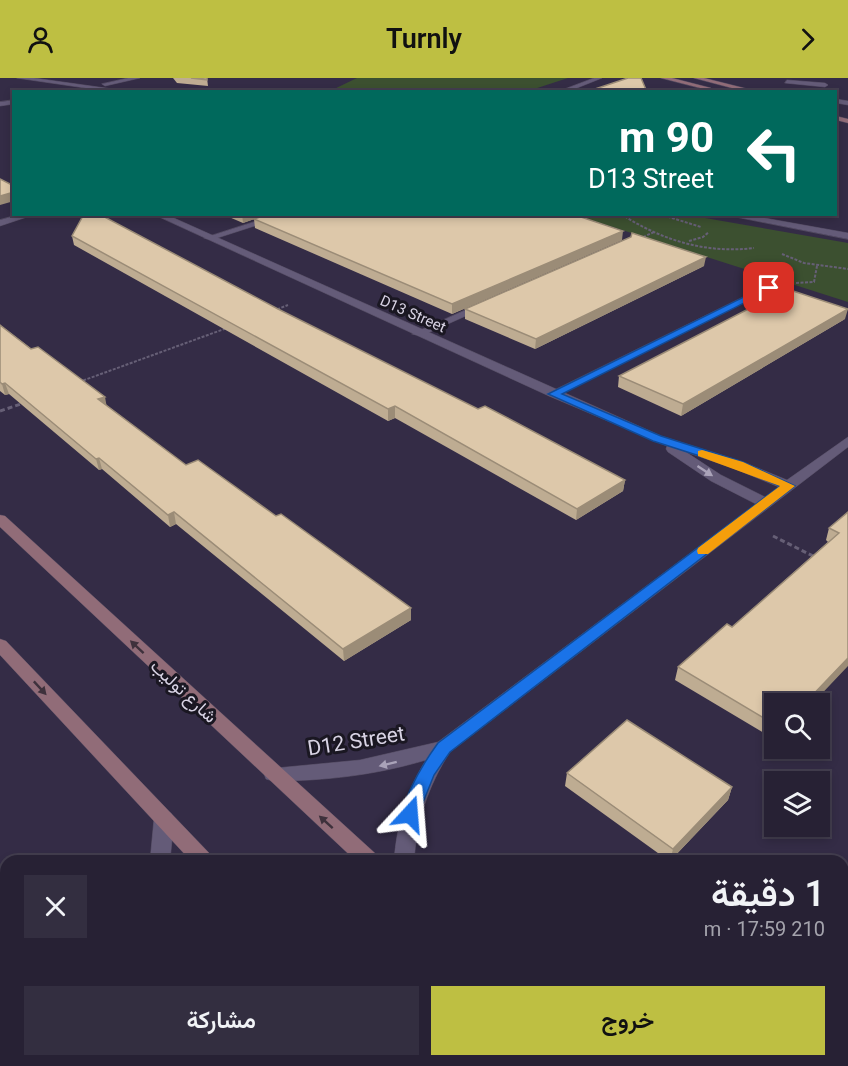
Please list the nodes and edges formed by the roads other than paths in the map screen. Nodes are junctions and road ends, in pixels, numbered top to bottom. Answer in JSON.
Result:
{"nodes":[{"id":1,"x":20,"y":78,"type":"edge"},
{"id":2,"x":138,"y":78,"type":"edge"},
{"id":3,"x":599,"y":78,"type":"edge"},
{"id":4,"x":664,"y":78,"type":"edge"},
{"id":5,"x":697,"y":78,"type":"edge"},
{"id":6,"x":787,"y":80,"type":"edge"},
{"id":7,"x":825,"y":85,"type":"dead end"},
{"id":8,"x":90,"y":87,"type":"junction"},
{"id":9,"x":76,"y":90,"type":"edge"},
{"id":10,"x":115,"y":90,"type":"edge"},
{"id":11,"x":135,"y":90,"type":"edge"},
{"id":12,"x":566,"y":90,"type":"edge"},
{"id":13,"x":714,"y":90,"type":"edge"},
{"id":14,"x":748,"y":90,"type":"edge"},
{"id":15,"x":25,"y":216,"type":"edge"},
{"id":16,"x":161,"y":216,"type":"edge"},
{"id":17,"x":281,"y":216,"type":"edge"},
{"id":18,"x":736,"y":216,"type":"edge"},
{"id":19,"x":0,"y":223,"type":"edge"},
{"id":20,"x":848,"y":236,"type":"edge"},
{"id":21,"x":208,"y":238,"type":"junction"},
{"id":22,"x":769,"y":288,"type":"dead end"},
{"id":23,"x":494,"y":301,"type":"edge"},
{"id":24,"x":417,"y":334,"type":"junction"},
{"id":25,"x":553,"y":394,"type":"junction"},
{"id":26,"x":657,"y":439,"type":"junction"},
{"id":27,"x":848,"y":441,"type":"edge"},
{"id":28,"x":789,"y":486,"type":"junction"},
{"id":29,"x":766,"y":503,"type":"junction"},
{"id":30,"x":0,"y":519,"type":"edge"},
{"id":31,"x":0,"y":645,"type":"edge"},
{"id":32,"x":444,"y":747,"type":"junction"},
{"id":33,"x":273,"y":774,"type":"junction"},
{"id":34,"x":164,"y":819,"type":"junction"},
{"id":35,"x":161,"y":855,"type":"edge"},
{"id":36,"x":198,"y":855,"type":"edge"},
{"id":37,"x":363,"y":855,"type":"edge"},
{"id":38,"x":404,"y":855,"type":"edge"}],
"edges":[{"from":1,"to":8,"type":"street"},
{"from":2,"to":8,"type":"street"},
{"from":2,"to":11,"type":"street"},
{"from":3,"to":12,"type":"street"},
{"from":4,"to":13,"type":"street"},
{"from":5,"to":14,"type":"street"},
{"from":6,"to":7,"type":"street"},
{"from":8,"to":9,"type":"street"},
{"from":8,"to":10,"type":"street"},
{"from":15,"to":19,"type":"street"},
{"from":16,"to":21,"type":"street","name":"D13 Street"},
{"from":17,"to":21,"type":"street"},
{"from":18,"to":20,"type":"street"},
{"from":21,"to":24,"type":"street","name":"D13 Street"},
{"from":22,"to":25,"type":"street"},
{"from":23,"to":24,"type":"street"},
{"from":24,"to":25,"type":"street","name":"D13 Street"},
{"from":25,"to":26,"type":"street","name":"D13 Street"},
{"from":26,"to":28,"type":"street","name":"D13 Street"},
{"from":26,"to":29,"type":"street","name":"D13 Street","one_way":true},
{"from":27,"to":28,"type":"street","name":"D12 Street"},
{"from":28,"to":29,"type":"street","name":"D12 Street"},
{"from":29,"to":32,"type":"street","name":"D12 Street"},
{"from":33,"to":30,"type":"street","name":"شارع توليب","one_way":true},
{"from":31,"to":34,"type":"street","one_way":true},
{"from":32,"to":33,"type":"street","name":"D12 Street","one_way":true},
{"from":32,"to":38,"type":"street","name":"D12 Street"},
{"from":37,"to":33,"type":"street","name":"شارع توليب","one_way":true},
{"from":34,"to":35,"type":"street"},
{"from":34,"to":36,"type":"street"}]}
